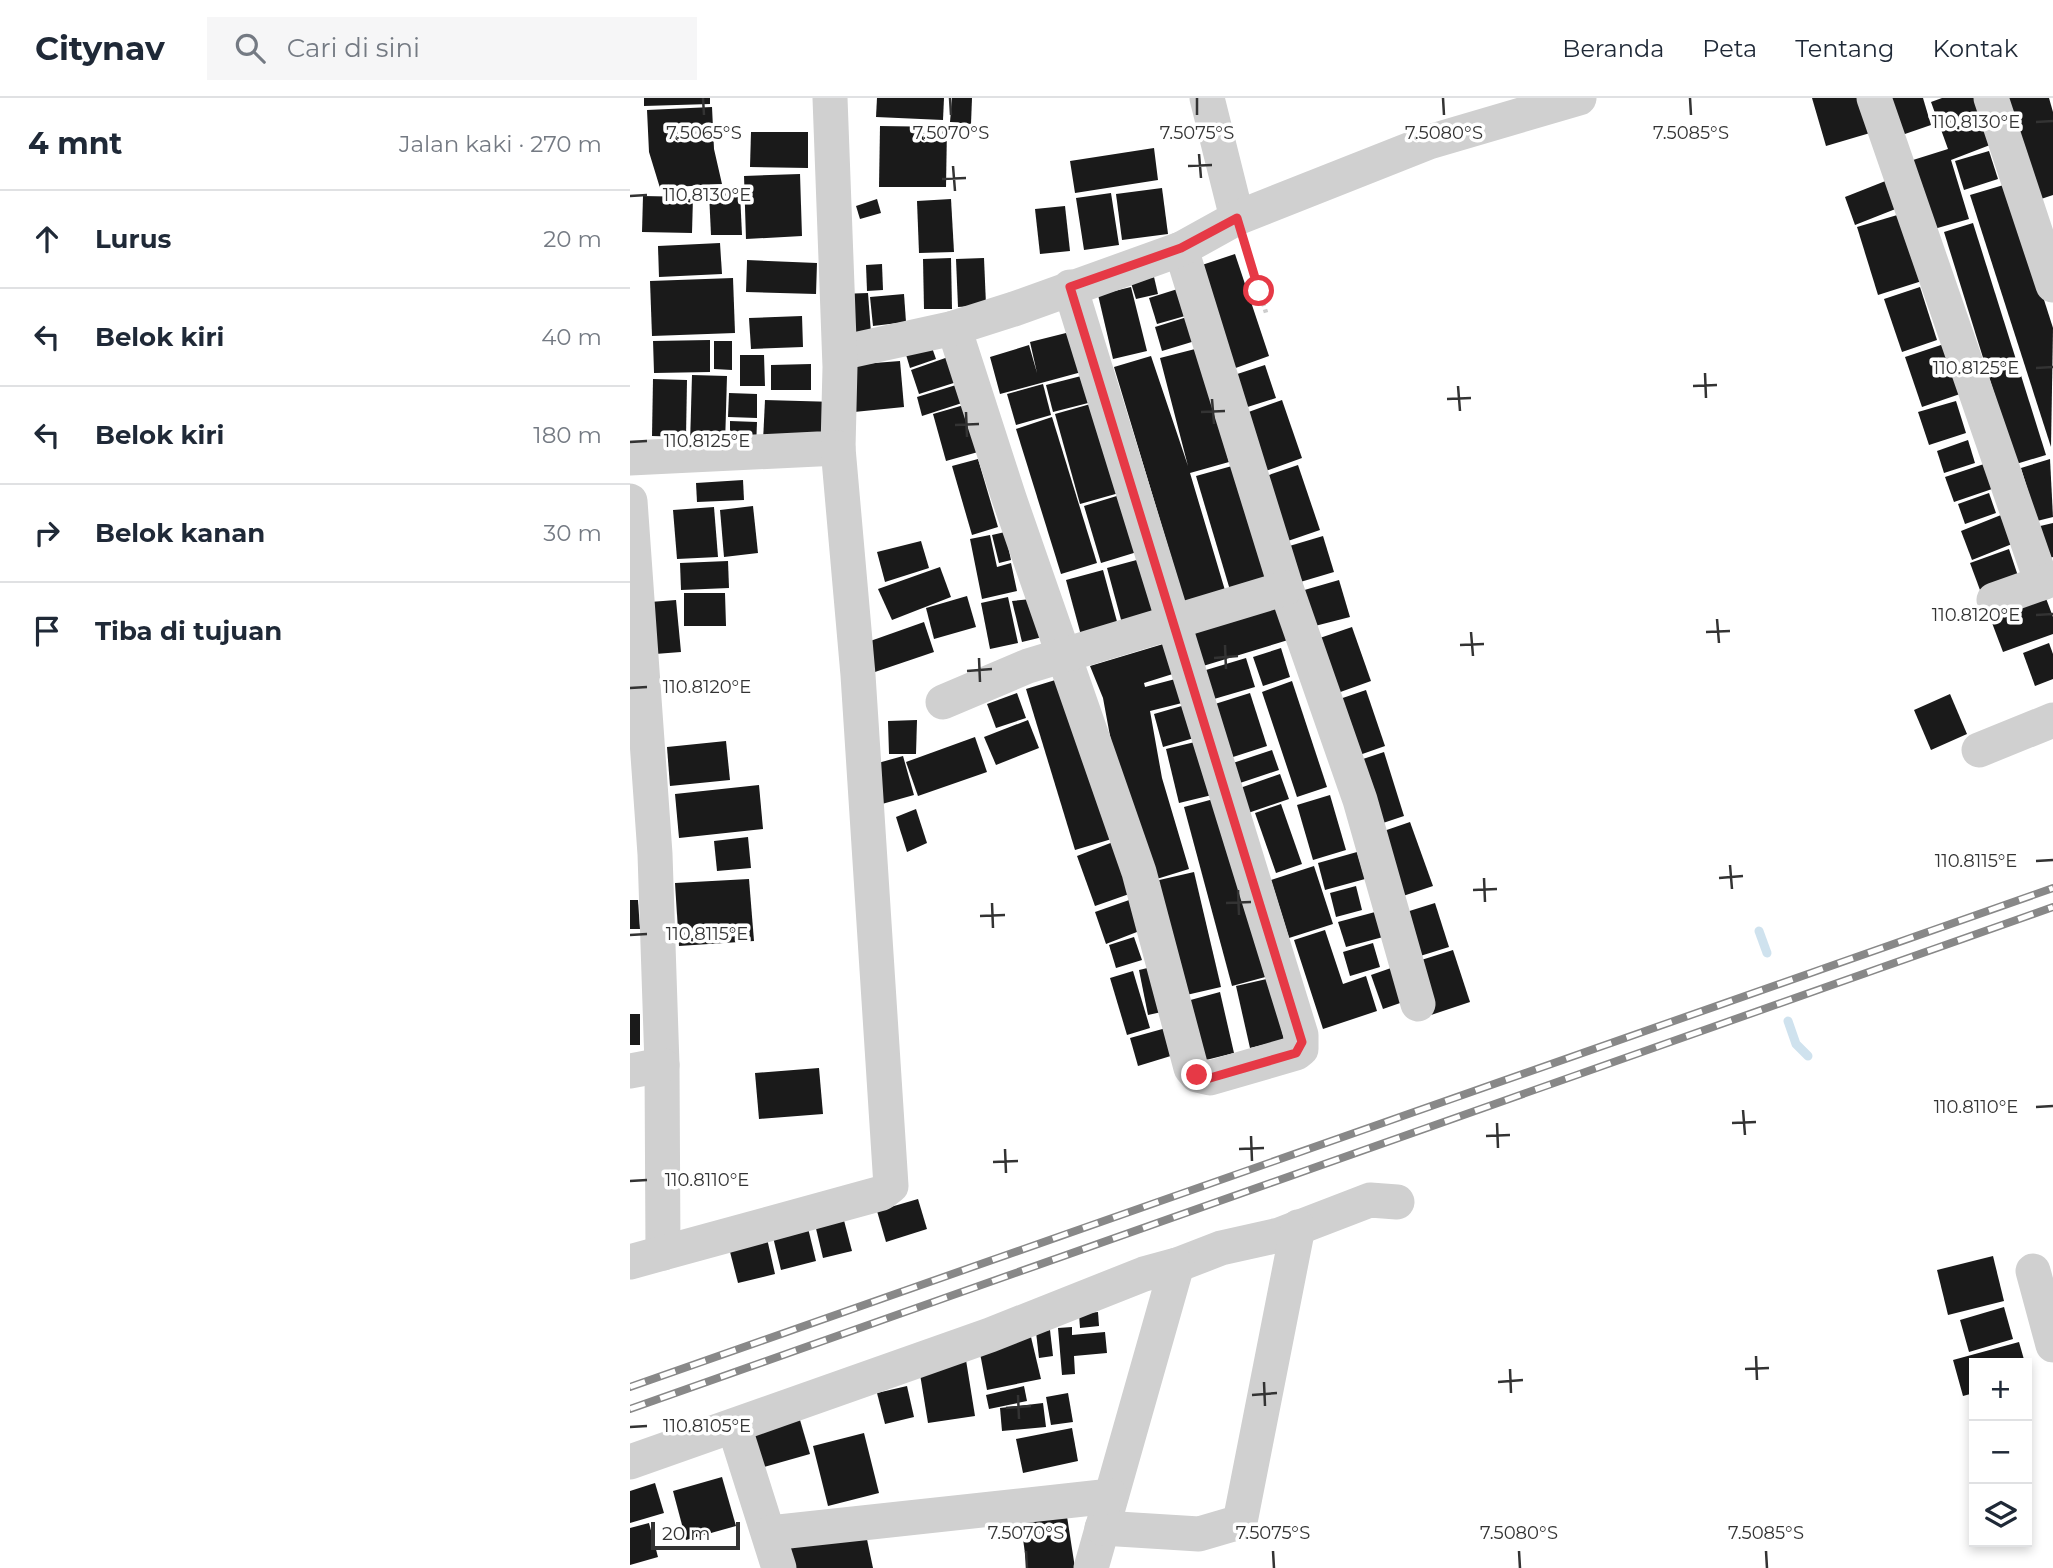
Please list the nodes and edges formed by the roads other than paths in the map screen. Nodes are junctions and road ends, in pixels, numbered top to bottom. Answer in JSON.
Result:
{"nodes":[{"id":1,"x":831,"y":98,"type":"edge"},
{"id":2,"x":1208,"y":98,"type":"edge"},
{"id":3,"x":1874,"y":98,"type":"edge"},
{"id":4,"x":1991,"y":98,"type":"edge"},
{"id":5,"x":1568,"y":100,"type":"edge"},
{"id":6,"x":1237,"y":218,"type":"junction"},
{"id":7,"x":1181,"y":248,"type":"junction"},
{"id":8,"x":2053,"y":285,"type":"edge"},
{"id":9,"x":1070,"y":287,"type":"junction"},
{"id":10,"x":954,"y":328,"type":"junction"},
{"id":11,"x":840,"y":353,"type":"junction"},
{"id":12,"x":838,"y":448,"type":"junction"},
{"id":13,"x":630,"y":458,"type":"edge"},
{"id":14,"x":630,"y":501,"type":"edge"},
{"id":15,"x":2047,"y":581,"type":"edge"},
{"id":16,"x":1286,"y":588,"type":"junction"},
{"id":17,"x":1994,"y":600,"type":"dead end"},
{"id":18,"x":1175,"y":621,"type":"junction"},
{"id":19,"x":1064,"y":655,"type":"junction"},
{"id":20,"x":943,"y":702,"type":"dead end"},
{"id":21,"x":2053,"y":720,"type":"edge"},
{"id":22,"x":1979,"y":750,"type":"dead end"},
{"id":23,"x":1418,"y":1004,"type":"dead end"},
{"id":24,"x":646,"y":1068,"type":"edge"},
{"id":25,"x":1396,"y":1202,"type":"dead end"},
{"id":26,"x":1298,"y":1227,"type":"junction"},
{"id":27,"x":646,"y":1257,"type":"edge"},
{"id":28,"x":1177,"y":1265,"type":"junction"},
{"id":29,"x":2033,"y":1271,"type":"dead end"},
{"id":30,"x":2053,"y":1345,"type":"edge"},
{"id":31,"x":733,"y":1426,"type":"junction"},
{"id":32,"x":630,"y":1462,"type":"edge"},
{"id":33,"x":1107,"y":1512,"type":"junction"},
{"id":34,"x":770,"y":1533,"type":"junction"},
{"id":35,"x":779,"y":1568,"type":"edge"},
{"id":36,"x":1091,"y":1568,"type":"edge"}],
"edges":[{"from":1,"to":11,"type":"street"},
{"from":2,"to":6,"type":"street"},
{"from":3,"to":15,"type":"street"},
{"from":4,"to":8,"type":"street"},
{"from":5,"to":6,"type":"street"},
{"from":6,"to":7,"type":"street"},
{"from":7,"to":9,"type":"street"},
{"from":7,"to":16,"type":"street"},
{"from":9,"to":10,"type":"street"},
{"from":9,"to":18,"type":"street"},
{"from":10,"to":11,"type":"street"},
{"from":10,"to":19,"type":"street"},
{"from":11,"to":12,"type":"street"},
{"from":12,"to":13,"type":"street"},
{"from":12,"to":27,"type":"street"},
{"from":14,"to":24,"type":"street"},
{"from":15,"to":17,"type":"street"},
{"from":16,"to":18,"type":"street"},
{"from":16,"to":23,"type":"street"},
{"from":18,"to":19,"type":"street"},
{"from":18,"to":19,"type":"street"},
{"from":19,"to":20,"type":"street"},
{"from":21,"to":22,"type":"street"},
{"from":24,"to":27,"type":"street"},
{"from":25,"to":26,"type":"street"},
{"from":26,"to":28,"type":"street"},
{"from":26,"to":33,"type":"street"},
{"from":28,"to":31,"type":"street"},
{"from":28,"to":33,"type":"street"},
{"from":29,"to":30,"type":"street"},
{"from":31,"to":32,"type":"street"},
{"from":31,"to":34,"type":"street"},
{"from":33,"to":34,"type":"street"},
{"from":33,"to":36,"type":"street"},
{"from":34,"to":35,"type":"street"}]}
